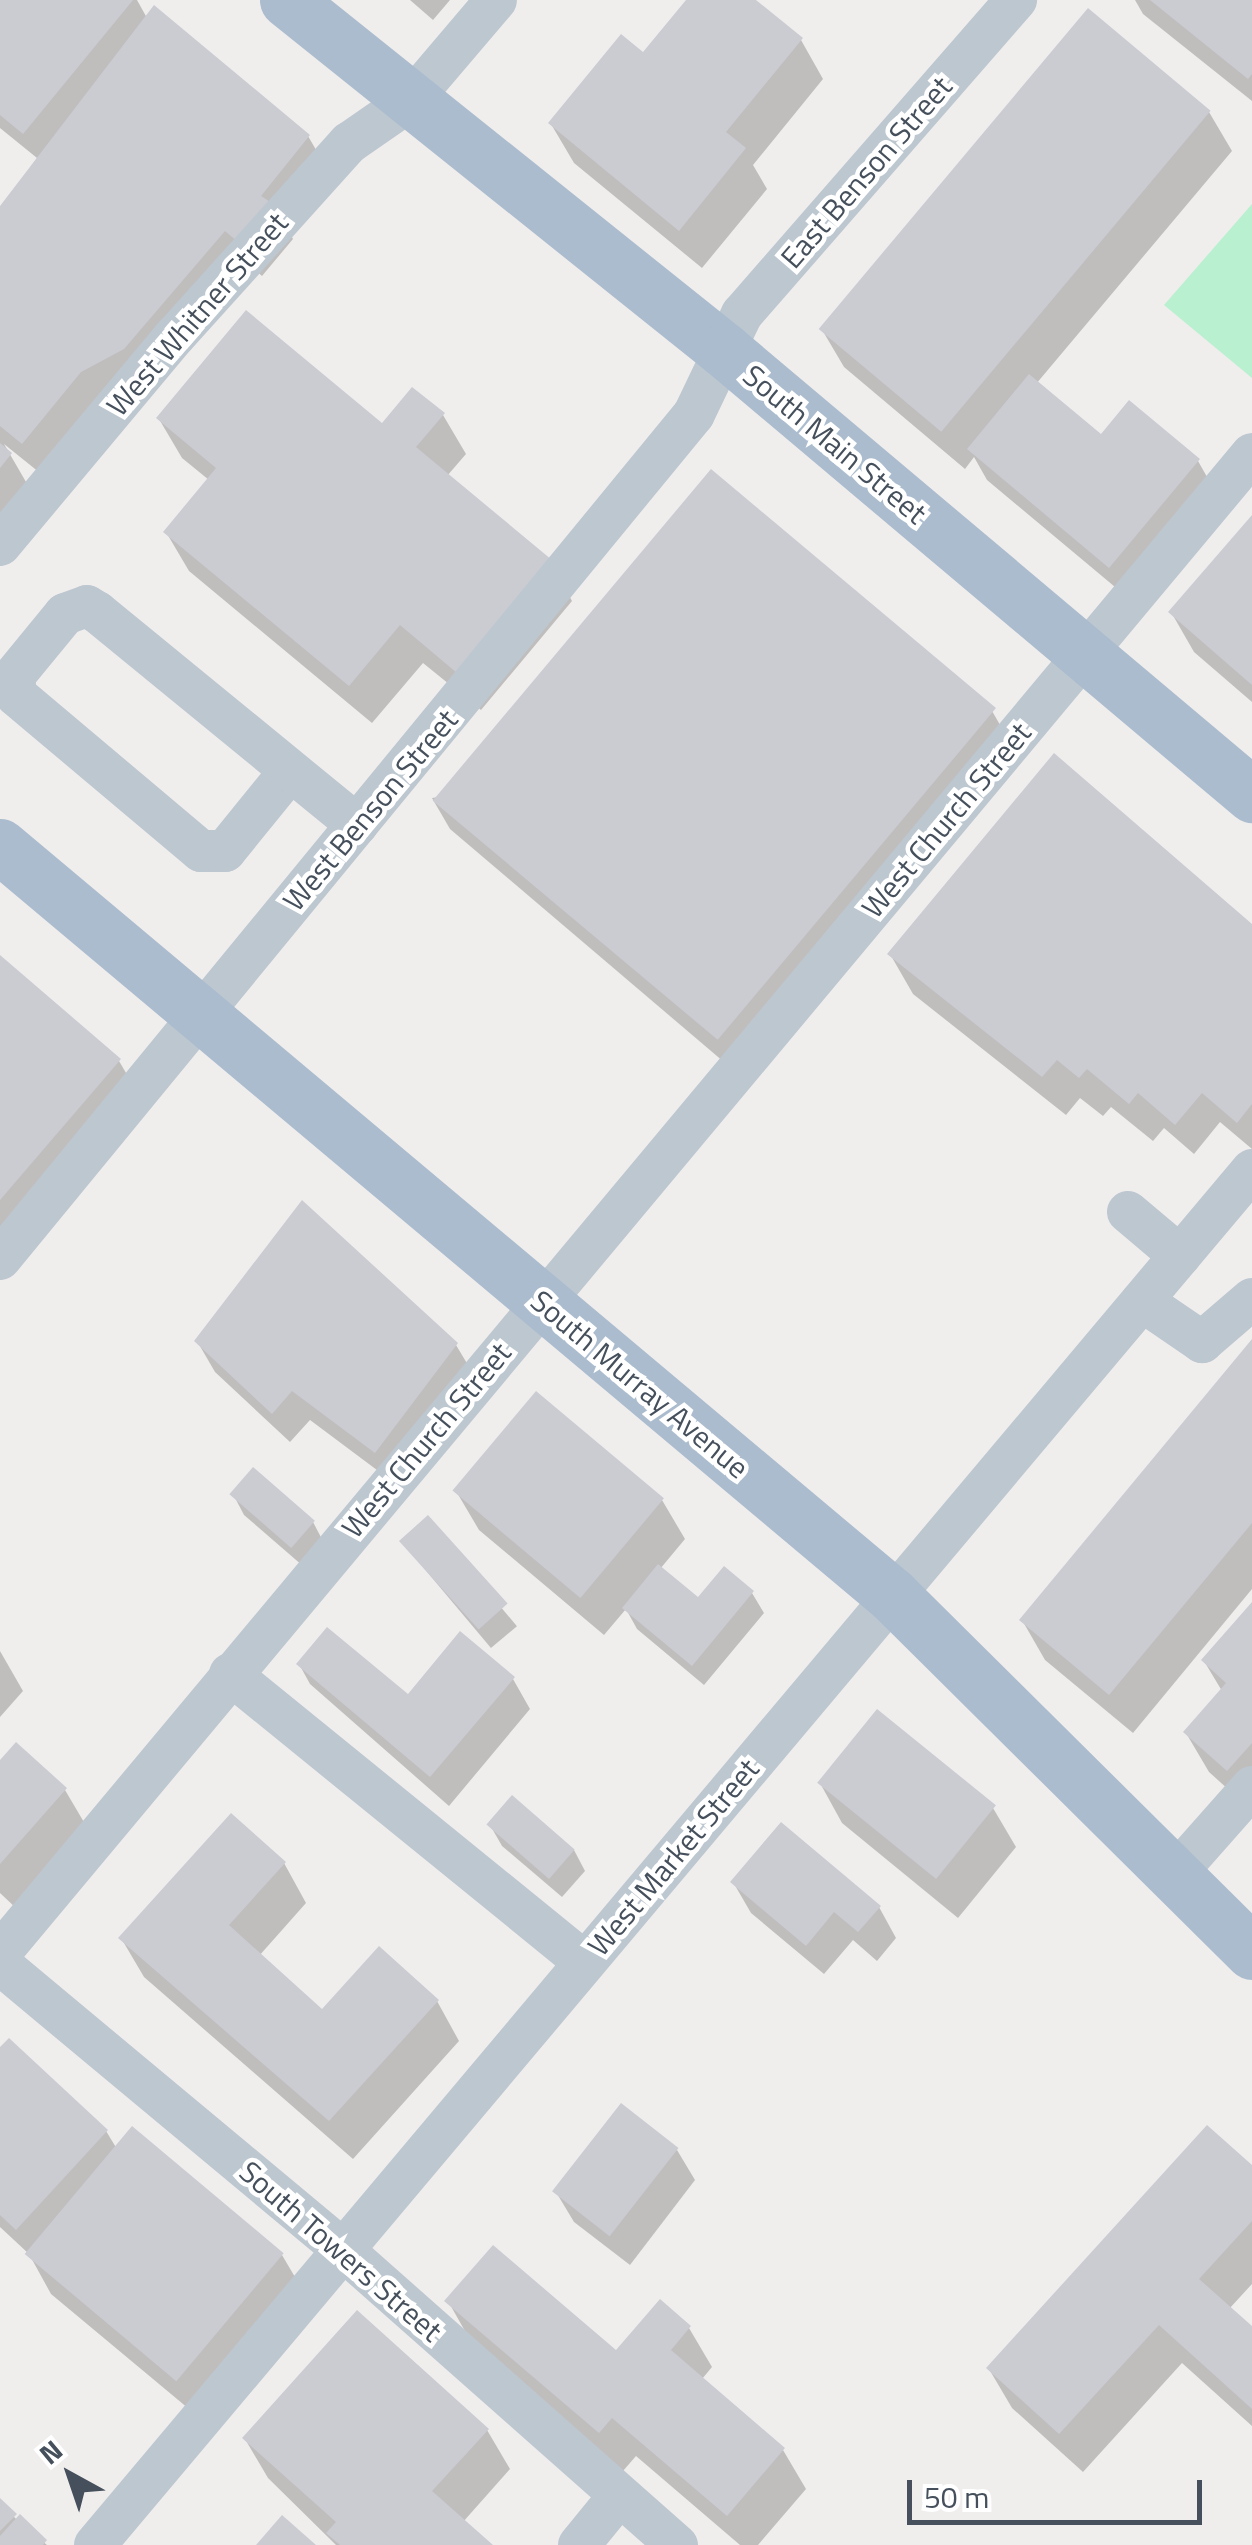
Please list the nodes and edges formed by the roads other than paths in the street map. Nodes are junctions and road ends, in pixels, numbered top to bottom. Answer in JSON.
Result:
{"nodes":[{"id":1,"x":287,"y":0,"type":"edge"},
{"id":2,"x":496,"y":0,"type":"edge"},
{"id":3,"x":1016,"y":0,"type":"edge"},
{"id":4,"x":411,"y":100,"type":"junction"},
{"id":5,"x":724,"y":350,"type":"junction"},
{"id":6,"x":1252,"y":454,"type":"edge"},
{"id":7,"x":0,"y":545,"type":"edge"},
{"id":8,"x":1086,"y":654,"type":"junction"},
{"id":9,"x":290,"y":771,"type":"junction"},
{"id":10,"x":1252,"y":795,"type":"edge"},
{"id":11,"x":357,"y":825,"type":"junction"},
{"id":12,"x":0,"y":846,"type":"edge"},
{"id":13,"x":198,"y":1013,"type":"junction"},
{"id":14,"x":1252,"y":1170,"type":"edge"},
{"id":15,"x":1128,"y":1212,"type":"dead end"},
{"id":16,"x":1180,"y":1256,"type":"junction"},
{"id":17,"x":0,"y":1259,"type":"edge"},
{"id":18,"x":1252,"y":1299,"type":"edge"},
{"id":19,"x":542,"y":1302,"type":"junction"},
{"id":20,"x":1142,"y":1302,"type":"junction"},
{"id":21,"x":892,"y":1595,"type":"junction"},
{"id":22,"x":230,"y":1674,"type":"junction"},
{"id":23,"x":1252,"y":1787,"type":"edge"},
{"id":24,"x":1176,"y":1874,"type":"junction"},
{"id":25,"x":1252,"y":1952,"type":"edge"},
{"id":26,"x":0,"y":1953,"type":"edge"},
{"id":27,"x":584,"y":1962,"type":"junction"},
{"id":28,"x":0,"y":1964,"type":"edge"},
{"id":29,"x":344,"y":2250,"type":"junction"},
{"id":30,"x":619,"y":2496,"type":"junction"},
{"id":31,"x":96,"y":2545,"type":"edge"},
{"id":32,"x":578,"y":2545,"type":"edge"},
{"id":33,"x":677,"y":2545,"type":"edge"}],
"edges":[{"from":1,"to":4,"type":"main road","name":"South Main Street"},
{"from":2,"to":4,"type":"street","name":"West Whitner Street"},
{"from":3,"to":5,"type":"street","name":"East Benson Street"},
{"from":4,"to":5,"type":"main road","name":"South Main Street"},
{"from":4,"to":7,"type":"street","name":"West Whitner Street"},
{"from":5,"to":8,"type":"main road","name":"South Main Street"},
{"from":5,"to":11,"type":"street","name":"West Benson Street"},
{"from":6,"to":8,"type":"street","name":"West Church Street"},
{"from":8,"to":10,"type":"main road","name":"South Main Street"},
{"from":8,"to":19,"type":"street","name":"West Church Street"},
{"from":9,"to":9,"type":"street"},
{"from":9,"to":11,"type":"street"},
{"from":11,"to":13,"type":"street","name":"West Benson Street"},
{"from":12,"to":13,"type":"main road","name":"South Murray Avenue"},
{"from":13,"to":17,"type":"street","name":"West Benson Street"},
{"from":13,"to":19,"type":"main road","name":"South Murray Avenue"},
{"from":14,"to":16,"type":"street","name":"West Market Street"},
{"from":15,"to":16,"type":"street"},
{"from":16,"to":20,"type":"street","name":"West Market Street"},
{"from":18,"to":20,"type":"street"},
{"from":19,"to":21,"type":"main road","name":"South Murray Avenue"},
{"from":19,"to":22,"type":"street","name":"West Church Street"},
{"from":20,"to":21,"type":"street","name":"West Market Street"},
{"from":21,"to":24,"type":"main road","name":"South Murray Avenue"},
{"from":21,"to":27,"type":"street","name":"West Market Street"},
{"from":22,"to":26,"type":"street","name":"West Church Street"},
{"from":22,"to":27,"type":"street"},
{"from":23,"to":24,"type":"street"},
{"from":24,"to":25,"type":"main road","name":"South Murray Avenue"},
{"from":27,"to":29,"type":"street","name":"West Market Street"},
{"from":28,"to":29,"type":"street","name":"South Towers Street"},
{"from":29,"to":30,"type":"street","name":"South Towers Street"},
{"from":29,"to":31,"type":"street","name":"West Market Street"},
{"from":30,"to":32,"type":"street"},
{"from":30,"to":33,"type":"street","name":"South Towers Street"}]}
